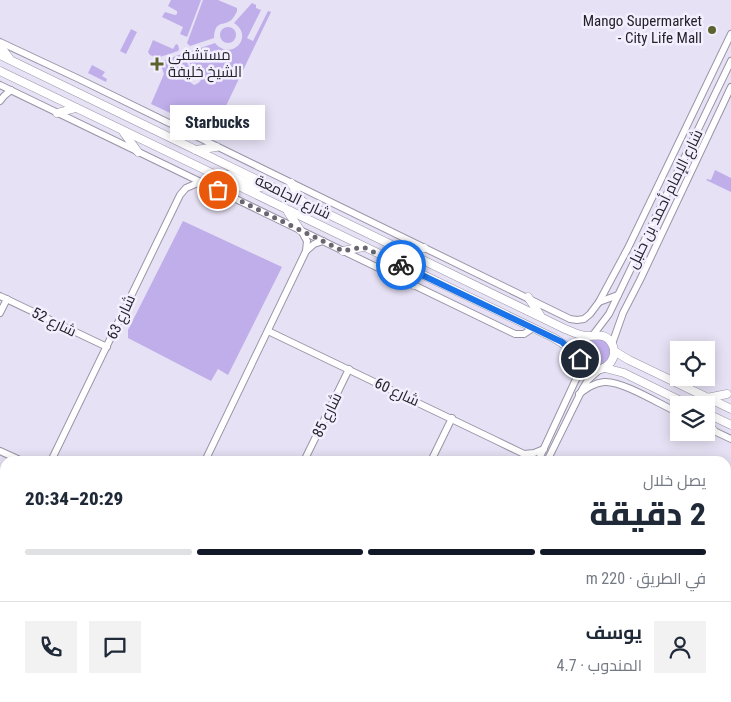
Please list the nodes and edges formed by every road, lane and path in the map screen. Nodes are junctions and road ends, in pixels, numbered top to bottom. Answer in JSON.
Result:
{"nodes":[{"id":1,"x":731,"y":34,"type":"edge"},
{"id":2,"x":0,"y":42,"type":"edge"},
{"id":3,"x":0,"y":46,"type":"edge"},
{"id":4,"x":0,"y":55,"type":"edge"},
{"id":5,"x":10,"y":60,"type":"junction"},
{"id":6,"x":731,"y":61,"type":"edge"},
{"id":7,"x":715,"y":69,"type":"junction"},
{"id":8,"x":0,"y":72,"type":"edge"},
{"id":9,"x":0,"y":85,"type":"edge"},
{"id":10,"x":718,"y":87,"type":"junction"},
{"id":11,"x":731,"y":87,"type":"edge"},
{"id":12,"x":11,"y":90,"type":"junction"},
{"id":13,"x":0,"y":101,"type":"edge"},
{"id":14,"x":76,"y":108,"type":"junction"},
{"id":15,"x":57,"y":113,"type":"junction"},
{"id":16,"x":123,"y":131,"type":"junction"},
{"id":17,"x":698,"y":131,"type":"junction"},
{"id":18,"x":683,"y":133,"type":"junction"},
{"id":19,"x":216,"y":147,"type":"junction"},
{"id":20,"x":196,"y":150,"type":"junction"},
{"id":21,"x":138,"y":152,"type":"junction"},
{"id":22,"x":216,"y":175,"type":"junction"},
{"id":23,"x":200,"y":182,"type":"junction"},
{"id":24,"x":264,"y":182,"type":"junction"},
{"id":25,"x":291,"y":183,"type":"junction"},
{"id":26,"x":301,"y":200,"type":"junction"},
{"id":27,"x":286,"y":210,"type":"junction"},
{"id":28,"x":301,"y":230,"type":"junction"},
{"id":29,"x":323,"y":241,"type":"junction"},
{"id":30,"x":363,"y":247,"type":"junction"},
{"id":31,"x":424,"y":248,"type":"junction"},
{"id":32,"x":628,"y":248,"type":"junction"},
{"id":33,"x":306,"y":251,"type":"junction"},
{"id":34,"x":343,"y":251,"type":"junction"},
{"id":35,"x":406,"y":251,"type":"junction"},
{"id":36,"x":636,"y":259,"type":"junction"},
{"id":37,"x":406,"y":268,"type":"junction"},
{"id":38,"x":414,"y":286,"type":"junction"},
{"id":39,"x":618,"y":295,"type":"junction"},
{"id":40,"x":528,"y":297,"type":"junction"},
{"id":41,"x":3,"y":298,"type":"edge"},
{"id":42,"x":599,"y":302,"type":"junction"},
{"id":43,"x":0,"y":313,"type":"edge"},
{"id":44,"x":541,"y":317,"type":"junction"},
{"id":45,"x":533,"y":328,"type":"junction"},
{"id":46,"x":268,"y":331,"type":"junction"},
{"id":47,"x":590,"y":336,"type":"junction"},
{"id":48,"x":613,"y":347,"type":"junction"},
{"id":49,"x":107,"y":348,"type":"junction"},
{"id":50,"x":580,"y":360,"type":"junction"},
{"id":51,"x":349,"y":369,"type":"junction"},
{"id":52,"x":602,"y":369,"type":"junction"},
{"id":53,"x":580,"y":394,"type":"junction"},
{"id":54,"x":727,"y":394,"type":"dead end"},
{"id":55,"x":671,"y":396,"type":"edge"},
{"id":56,"x":703,"y":396,"type":"edge"},
{"id":57,"x":715,"y":396,"type":"edge"},
{"id":58,"x":715,"y":402,"type":"edge"},
{"id":59,"x":670,"y":409,"type":"edge"},
{"id":60,"x":731,"y":409,"type":"edge"},
{"id":61,"x":715,"y":417,"type":"edge"},
{"id":62,"x":452,"y":418,"type":"junction"},
{"id":63,"x":731,"y":425,"type":"edge"},
{"id":64,"x":715,"y":431,"type":"edge"},
{"id":65,"x":731,"y":439,"type":"edge"},
{"id":66,"x":544,"y":449,"type":"junction"},
{"id":67,"x":524,"y":454,"type":"joint"},
{"id":68,"x":550,"y":454,"type":"edge"},
{"id":69,"x":53,"y":456,"type":"edge"},
{"id":70,"x":207,"y":456,"type":"edge"},
{"id":71,"x":308,"y":456,"type":"edge"},
{"id":72,"x":433,"y":456,"type":"edge"},
{"id":73,"x":540,"y":456,"type":"edge"}],
"edges":[{"from":1,"to":7,"type":"street"},
{"from":2,"to":19,"type":"street"},
{"from":3,"to":5,"type":"main road"},
{"from":4,"to":5,"type":"main road","name":"شارع الجامعة"},
{"from":5,"to":20,"type":"main road","name":"شارع الجامعة"},
{"from":6,"to":10,"type":"street","name":"شارع الإمام أحمد بن حنبل"},
{"from":7,"to":10,"type":"street"},
{"from":7,"to":18,"type":"street"},
{"from":8,"to":14,"type":"main road","name":"شارع الجامعة"},
{"from":9,"to":12,"type":"street"},
{"from":10,"to":17,"type":"street","name":"شارع الإمام أحمد بن حنبل"},
{"from":11,"to":48,"type":"street","name":"شارع الإمام أحمد بن حنبل"},
{"from":12,"to":13,"type":"street"},
{"from":12,"to":15,"type":"street"},
{"from":14,"to":15,"type":"main road"},
{"from":14,"to":16,"type":"main road","name":"شارع الجامعة"},
{"from":15,"to":21,"type":"street"},
{"from":16,"to":21,"type":"main road"},
{"from":16,"to":22,"type":"main road","name":"شارع الجامعة"},
{"from":17,"to":18,"type":"street"},
{"from":17,"to":36,"type":"street","name":"شارع الإمام أحمد بن حنبل"},
{"from":18,"to":32,"type":"street"},
{"from":19,"to":20,"type":"main road"},
{"from":19,"to":25,"type":"street"},
{"from":20,"to":24,"type":"main road","name":"شارع الجامعة"},
{"from":21,"to":23,"type":"street"},
{"from":22,"to":24,"type":"main road"},
{"from":22,"to":27,"type":"main road","name":"شارع الجامعة"},
{"from":23,"to":28,"type":"street"},
{"from":23,"to":49,"type":"street","name":"شارع 63"},
{"from":24,"to":26,"type":"main road","name":"شارع الجامعة"},
{"from":25,"to":26,"type":"main road"},
{"from":25,"to":31,"type":"street"},
{"from":26,"to":35,"type":"main road","name":"شارع الجامعة"},
{"from":27,"to":28,"type":"main road"},
{"from":27,"to":30,"type":"main road","name":"شارع الجامعة"},
{"from":28,"to":29,"type":"street"},
{"from":28,"to":33,"type":"street"},
{"from":29,"to":33,"type":"street"},
{"from":29,"to":34,"type":"street"},
{"from":30,"to":34,"type":"main road"},
{"from":30,"to":37,"type":"main road","name":"شارع الجامعة"},
{"from":31,"to":35,"type":"main road"},
{"from":31,"to":40,"type":"street"},
{"from":32,"to":36,"type":"street"},
{"from":32,"to":42,"type":"street"},
{"from":33,"to":46,"type":"street"},
{"from":34,"to":38,"type":"street"},
{"from":35,"to":44,"type":"main road","name":"شارع الجامعة"},
{"from":36,"to":39,"type":"street","name":"شارع الإمام أحمد بن حنبل"},
{"from":37,"to":38,"type":"main road"},
{"from":37,"to":45,"type":"main road","name":"شارع الجامعة"},
{"from":38,"to":45,"type":"street"},
{"from":39,"to":42,"type":"street"},
{"from":39,"to":47,"type":"street","name":"شارع الإمام أحمد بن حنبل"},
{"from":40,"to":42,"type":"street"},
{"from":40,"to":44,"type":"main road"},
{"from":41,"to":43,"type":"street"},
{"from":41,"to":49,"type":"street","name":"شارع 52"},
{"from":44,"to":47,"type":"main road","name":"شارع الجامعة"},
{"from":45,"to":50,"type":"main road","name":"شارع الجامعة"},
{"from":46,"to":51,"type":"street","name":"شارع 60"},
{"from":46,"to":70,"type":"street"},
{"from":47,"to":48,"type":"main road"},
{"from":47,"to":50,"type":"main road"},
{"from":48,"to":52,"type":"main road"},
{"from":48,"to":56,"type":"main road"},
{"from":49,"to":69,"type":"street","name":"شارع 63"},
{"from":50,"to":52,"type":"main road"},
{"from":50,"to":66,"type":"street"},
{"from":51,"to":62,"type":"street","name":"شارع 60"},
{"from":51,"to":71,"type":"street","name":"شارع 85"},
{"from":52,"to":53,"type":"street"},
{"from":52,"to":55,"type":"main road"},
{"from":53,"to":59,"type":"street"},
{"from":53,"to":68,"type":"street"},
{"from":54,"to":57,"type":"main road"},
{"from":58,"to":60,"type":"main road"},
{"from":61,"to":63,"type":"main road"},
{"from":62,"to":67,"type":"street","name":"شارع 60"},
{"from":62,"to":72,"type":"street"},
{"from":64,"to":65,"type":"street"},
{"from":66,"to":67,"type":"street"},
{"from":66,"to":73,"type":"street"}]}
